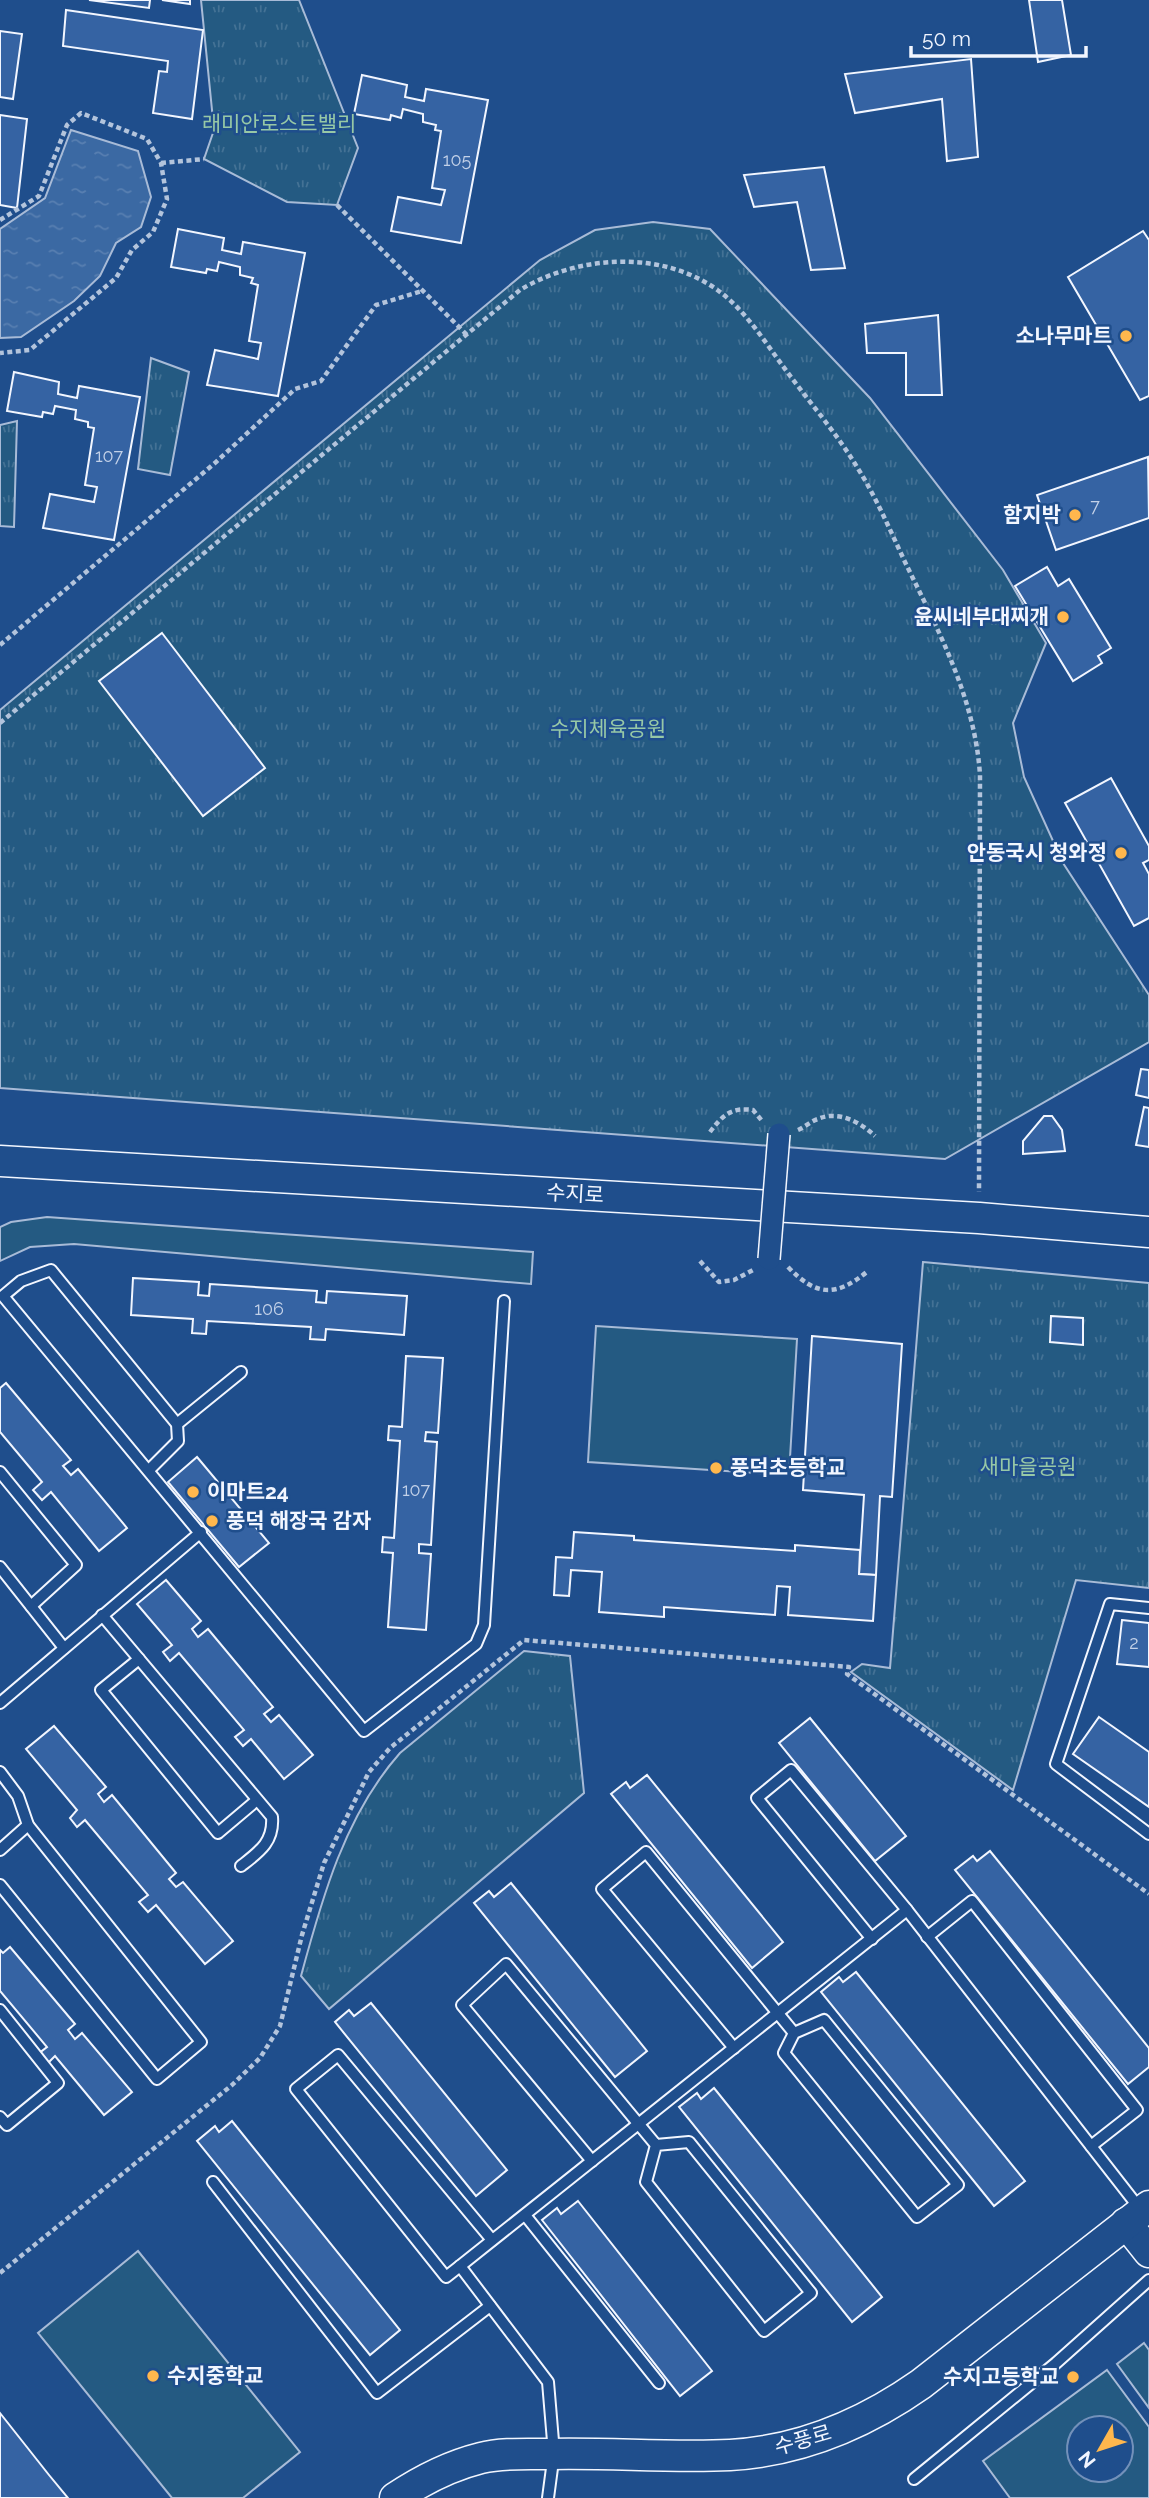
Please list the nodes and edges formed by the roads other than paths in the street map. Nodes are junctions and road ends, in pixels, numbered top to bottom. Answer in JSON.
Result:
{"nodes":[{"id":1,"x":779,"y":1134,"type":"road end"},
{"id":2,"x":0,"y":1161,"type":"edge"},
{"id":3,"x":1149,"y":1232,"type":"edge"},
{"id":4,"x":769,"y":1259,"type":"road end"},
{"id":5,"x":504,"y":1301,"type":"dead end"},
{"id":6,"x":241,"y":1373,"type":"dead end"},
{"id":7,"x":177,"y":1424,"type":"junction"},
{"id":8,"x":149,"y":1470,"type":"junction"},
{"id":9,"x":0,"y":1472,"type":"edge"},
{"id":10,"x":201,"y":1532,"type":"junction"},
{"id":11,"x":0,"y":1567,"type":"edge"},
{"id":12,"x":31,"y":1606,"type":"junction"},
{"id":13,"x":1149,"y":1608,"type":"edge"},
{"id":14,"x":102,"y":1615,"type":"junction"},
{"id":15,"x":64,"y":1648,"type":"junction"},
{"id":16,"x":139,"y":1659,"type":"junction"},
{"id":17,"x":0,"y":1703,"type":"edge"},
{"id":18,"x":0,"y":1772,"type":"edge"},
{"id":19,"x":257,"y":1800,"type":"junction"},
{"id":20,"x":28,"y":1825,"type":"junction"},
{"id":21,"x":1149,"y":1833,"type":"edge"},
{"id":22,"x":0,"y":1850,"type":"edge"},
{"id":23,"x":241,"y":1866,"type":"dead end"},
{"id":24,"x":0,"y":1885,"type":"edge"},
{"id":25,"x":907,"y":1910,"type":"junction"},
{"id":26,"x":928,"y":1937,"type":"junction"},
{"id":27,"x":872,"y":1939,"type":"junction"},
{"id":28,"x":0,"y":2010,"type":"edge"},
{"id":29,"x":778,"y":2015,"type":"junction"},
{"id":30,"x":794,"y":2033,"type":"junction"},
{"id":31,"x":734,"y":2048,"type":"junction"},
{"id":32,"x":0,"y":2117,"type":"edge"},
{"id":33,"x":639,"y":2124,"type":"junction"},
{"id":34,"x":656,"y":2145,"type":"junction"},
{"id":35,"x":1091,"y":2146,"type":"junction"},
{"id":36,"x":592,"y":2161,"type":"junction"},
{"id":37,"x":213,"y":2182,"type":"dead end"},
{"id":38,"x":1139,"y":2214,"type":"edge"},
{"id":39,"x":525,"y":2215,"type":"junction"},
{"id":40,"x":492,"y":2240,"type":"junction"},
{"id":41,"x":1149,"y":2252,"type":"edge"},
{"id":42,"x":460,"y":2266,"type":"junction"},
{"id":43,"x":1149,"y":2280,"type":"edge"},
{"id":44,"x":490,"y":2306,"type":"junction"},
{"id":45,"x":659,"y":2383,"type":"dead end"},
{"id":46,"x":554,"y":2454,"type":"junction"},
{"id":47,"x":914,"y":2479,"type":"dead end"},
{"id":48,"x":395,"y":2498,"type":"edge"},
{"id":49,"x":548,"y":2498,"type":"edge"}],
"edges":[{"from":1,"to":4,"type":"street","bridge":true},
{"from":2,"to":3,"type":"main road","name":"수지로"},
{"from":5,"to":10,"type":"lane"},
{"from":6,"to":7,"type":"lane"},
{"from":7,"to":8,"type":"lane"},
{"from":7,"to":8,"type":"lane"},
{"from":8,"to":10,"type":"lane"},
{"from":9,"to":12,"type":"lane"},
{"from":10,"to":14,"type":"lane"},
{"from":11,"to":12,"type":"lane"},
{"from":12,"to":15,"type":"lane"},
{"from":13,"to":21,"type":"lane"},
{"from":14,"to":15,"type":"lane"},
{"from":14,"to":16,"type":"lane"},
{"from":15,"to":17,"type":"lane"},
{"from":16,"to":19,"type":"lane"},
{"from":16,"to":19,"type":"lane"},
{"from":18,"to":20,"type":"lane"},
{"from":19,"to":23,"type":"lane"},
{"from":20,"to":22,"type":"lane"},
{"from":20,"to":24,"type":"lane"},
{"from":25,"to":26,"type":"lane"},
{"from":25,"to":27,"type":"lane"},
{"from":25,"to":27,"type":"lane"},
{"from":26,"to":35,"type":"lane"},
{"from":26,"to":35,"type":"lane"},
{"from":27,"to":29,"type":"lane"},
{"from":28,"to":32,"type":"lane"},
{"from":29,"to":30,"type":"lane"},
{"from":29,"to":31,"type":"lane"},
{"from":29,"to":31,"type":"lane"},
{"from":30,"to":30,"type":"lane"},
{"from":31,"to":33,"type":"lane"},
{"from":33,"to":34,"type":"lane"},
{"from":33,"to":36,"type":"lane"},
{"from":33,"to":36,"type":"lane"},
{"from":34,"to":34,"type":"lane"},
{"from":35,"to":38,"type":"lane"},
{"from":36,"to":39,"type":"lane"},
{"from":37,"to":44,"type":"lane"},
{"from":38,"to":41,"type":"main road"},
{"from":38,"to":46,"type":"main road","name":"수풍로"},
{"from":39,"to":40,"type":"lane"},
{"from":39,"to":45,"type":"lane"},
{"from":40,"to":42,"type":"lane"},
{"from":40,"to":42,"type":"lane"},
{"from":42,"to":44,"type":"lane"},
{"from":43,"to":47,"type":"lane"},
{"from":44,"to":46,"type":"lane"},
{"from":46,"to":48,"type":"main road","name":"수풍로"},
{"from":46,"to":49,"type":"lane"}]}
